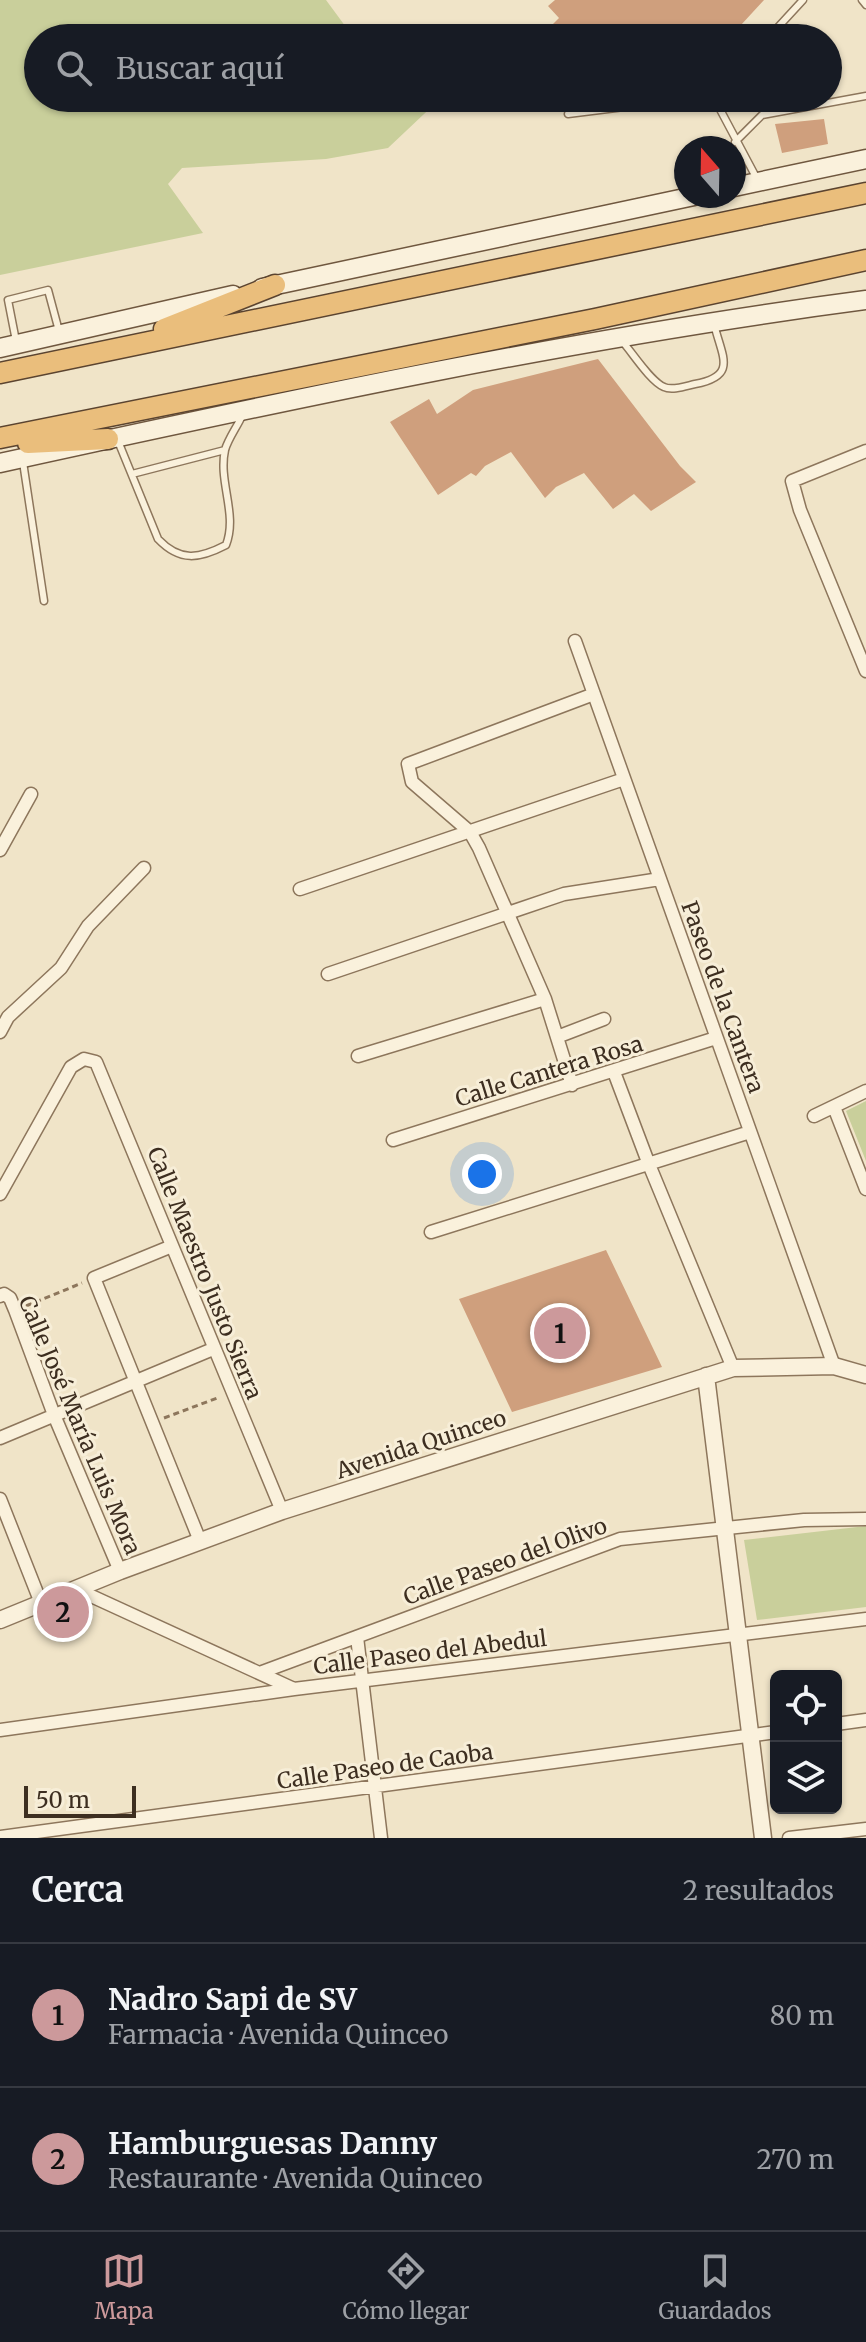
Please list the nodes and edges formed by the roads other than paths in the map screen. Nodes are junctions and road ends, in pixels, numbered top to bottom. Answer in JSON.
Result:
{"nodes":[{"id":1,"x":803,"y":0,"type":"edge"},
{"id":2,"x":862,"y":0,"type":"edge"},
{"id":3,"x":866,"y":5,"type":"edge"},
{"id":4,"x":781,"y":24,"type":"edge"},
{"id":5,"x":866,"y":96,"type":"edge"},
{"id":6,"x":842,"y":100,"type":"edge"},
{"id":7,"x":584,"y":112,"type":"edge"},
{"id":8,"x":721,"y":112,"type":"edge"},
{"id":9,"x":778,"y":112,"type":"edge"},
{"id":10,"x":568,"y":114,"type":"dead end"},
{"id":11,"x":732,"y":136,"type":"edge"},
{"id":12,"x":741,"y":136,"type":"edge"},
{"id":13,"x":866,"y":159,"type":"edge"},
{"id":14,"x":746,"y":160,"type":"edge"},
{"id":15,"x":759,"y":182,"type":"junction"},
{"id":16,"x":746,"y":185,"type":"edge"},
{"id":17,"x":866,"y":193,"type":"edge"},
{"id":18,"x":674,"y":200,"type":"edge"},
{"id":19,"x":866,"y":260,"type":"edge"},
{"id":20,"x":275,"y":285,"type":"junction"},
{"id":21,"x":866,"y":300,"type":"edge"},
{"id":22,"x":713,"y":320,"type":"junction"},
{"id":23,"x":59,"y":334,"type":"junction"},
{"id":24,"x":619,"y":338,"type":"junction"},
{"id":25,"x":8,"y":346,"type":"edge"},
{"id":26,"x":108,"y":350,"type":"junction"},
{"id":27,"x":0,"y":373,"type":"edge"},
{"id":28,"x":247,"y":408,"type":"junction"},
{"id":29,"x":0,"y":438,"type":"edge"},
{"id":30,"x":112,"y":438,"type":"junction"},
{"id":31,"x":0,"y":445,"type":"edge"},
{"id":32,"x":225,"y":450,"type":"junction"},
{"id":33,"x":866,"y":451,"type":"edge"},
{"id":34,"x":23,"y":458,"type":"junction"},
{"id":35,"x":0,"y":463,"type":"edge"},
{"id":36,"x":132,"y":474,"type":"junction"},
{"id":37,"x":44,"y":601,"type":"dead end"},
{"id":38,"x":575,"y":641,"type":"dead end"},
{"id":39,"x":866,"y":671,"type":"edge"},
{"id":40,"x":594,"y":694,"type":"junction"},
{"id":41,"x":624,"y":779,"type":"junction"},
{"id":42,"x":31,"y":794,"type":"dead end"},
{"id":43,"x":470,"y":832,"type":"junction"},
{"id":44,"x":2,"y":840,"type":"edge"},
{"id":45,"x":144,"y":868,"type":"dead end"},
{"id":46,"x":660,"y":879,"type":"junction"},
{"id":47,"x":300,"y":889,"type":"dead end"},
{"id":48,"x":510,"y":913,"type":"junction"},
{"id":49,"x":328,"y":974,"type":"dead end"},
{"id":50,"x":545,"y":999,"type":"junction"},
{"id":51,"x":604,"y":1019,"type":"dead end"},
{"id":52,"x":0,"y":1032,"type":"edge"},
{"id":53,"x":557,"y":1037,"type":"junction"},
{"id":54,"x":716,"y":1038,"type":"junction"},
{"id":55,"x":358,"y":1056,"type":"dead end"},
{"id":56,"x":614,"y":1072,"type":"junction"},
{"id":57,"x":572,"y":1085,"type":"junction"},
{"id":58,"x":866,"y":1091,"type":"edge"},
{"id":59,"x":834,"y":1107,"type":"junction"},
{"id":60,"x":814,"y":1116,"type":"dead end"},
{"id":61,"x":750,"y":1132,"type":"junction"},
{"id":62,"x":393,"y":1140,"type":"dead end"},
{"id":63,"x":648,"y":1162,"type":"junction"},
{"id":64,"x":866,"y":1189,"type":"edge"},
{"id":65,"x":0,"y":1194,"type":"edge"},
{"id":66,"x":431,"y":1232,"type":"dead end"},
{"id":67,"x":172,"y":1246,"type":"junction"},
{"id":68,"x":2,"y":1295,"type":"edge"},
{"id":69,"x":213,"y":1349,"type":"junction"},
{"id":70,"x":834,"y":1366,"type":"junction"},
{"id":71,"x":733,"y":1368,"type":"junction"},
{"id":72,"x":866,"y":1375,"type":"edge"},
{"id":73,"x":706,"y":1376,"type":"junction"},
{"id":74,"x":137,"y":1381,"type":"junction"},
{"id":75,"x":54,"y":1415,"type":"junction"},
{"id":76,"x":0,"y":1438,"type":"edge"},
{"id":77,"x":0,"y":1499,"type":"edge"},
{"id":78,"x":282,"y":1511,"type":"junction"},
{"id":79,"x":866,"y":1519,"type":"edge"},
{"id":80,"x":725,"y":1528,"type":"junction"},
{"id":81,"x":200,"y":1541,"type":"junction"},
{"id":82,"x":120,"y":1571,"type":"junction"},
{"id":83,"x":76,"y":1589,"type":"junction"},
{"id":84,"x":41,"y":1603,"type":"junction"},
{"id":85,"x":866,"y":1619,"type":"edge"},
{"id":86,"x":0,"y":1620,"type":"edge"},
{"id":87,"x":738,"y":1636,"type":"junction"},
{"id":88,"x":357,"y":1637,"type":"junction"},
{"id":89,"x":262,"y":1672,"type":"junction"},
{"id":90,"x":362,"y":1680,"type":"junction"},
{"id":91,"x":294,"y":1689,"type":"junction"},
{"id":92,"x":866,"y":1720,"type":"edge"},
{"id":93,"x":842,"y":1723,"type":"edge"},
{"id":94,"x":0,"y":1730,"type":"edge"},
{"id":95,"x":770,"y":1733,"type":"edge"},
{"id":96,"x":751,"y":1735,"type":"junction"},
{"id":97,"x":375,"y":1788,"type":"junction"},
{"id":98,"x":866,"y":1829,"type":"edge"},
{"id":99,"x":0,"y":1837,"type":"edge"},
{"id":100,"x":381,"y":1838,"type":"edge"},
{"id":101,"x":763,"y":1838,"type":"edge"},
{"id":102,"x":789,"y":1838,"type":"edge"}],
"edges":[{"from":1,"to":4,"type":"lane"},
{"from":2,"to":3,"type":"lane"},
{"from":5,"to":6,"type":"lane"},
{"from":7,"to":10,"type":"lane"},
{"from":8,"to":11,"type":"lane"},
{"from":9,"to":12,"type":"lane"},
{"from":13,"to":15,"type":"main road"},
{"from":14,"to":15,"type":"lane"},
{"from":15,"to":16,"type":"main road"},
{"from":17,"to":26,"type":"highway"},
{"from":18,"to":20,"type":"main road"},
{"from":19,"to":29,"type":"highway"},
{"from":20,"to":23,"type":"main road"},
{"from":20,"to":26,"type":"highway"},
{"from":21,"to":22,"type":"main road"},
{"from":22,"to":24,"type":"main road"},
{"from":22,"to":24,"type":"lane"},
{"from":23,"to":25,"type":"main road"},
{"from":23,"to":25,"type":"lane"},
{"from":24,"to":28,"type":"main road"},
{"from":26,"to":27,"type":"highway"},
{"from":28,"to":30,"type":"main road"},
{"from":28,"to":32,"type":"lane"},
{"from":30,"to":31,"type":"highway"},
{"from":30,"to":34,"type":"main road"},
{"from":30,"to":36,"type":"lane"},
{"from":32,"to":36,"type":"lane"},
{"from":32,"to":36,"type":"lane"},
{"from":33,"to":39,"type":"street"},
{"from":34,"to":35,"type":"main road"},
{"from":34,"to":37,"type":"lane"},
{"from":38,"to":40,"type":"street","name":"Paseo de la Cantera"},
{"from":40,"to":41,"type":"street","name":"Paseo de la Cantera"},
{"from":40,"to":43,"type":"street"},
{"from":41,"to":43,"type":"street"},
{"from":41,"to":46,"type":"street","name":"Paseo de la Cantera"},
{"from":42,"to":44,"type":"street"},
{"from":43,"to":47,"type":"street"},
{"from":43,"to":48,"type":"street"},
{"from":45,"to":52,"type":"street"},
{"from":46,"to":48,"type":"street"},
{"from":46,"to":54,"type":"street","name":"Paseo de la Cantera"},
{"from":48,"to":49,"type":"street"},
{"from":48,"to":50,"type":"street"},
{"from":50,"to":53,"type":"street"},
{"from":50,"to":55,"type":"street"},
{"from":51,"to":53,"type":"street"},
{"from":53,"to":57,"type":"street"},
{"from":54,"to":56,"type":"street","name":"Calle Cantera Rosa"},
{"from":54,"to":61,"type":"street","name":"Paseo de la Cantera"},
{"from":56,"to":57,"type":"street","name":"Calle Cantera Rosa"},
{"from":56,"to":63,"type":"street"},
{"from":57,"to":62,"type":"street","name":"Calle Cantera Rosa"},
{"from":58,"to":59,"type":"street"},
{"from":59,"to":60,"type":"street"},
{"from":59,"to":64,"type":"street"},
{"from":61,"to":63,"type":"street"},
{"from":61,"to":70,"type":"street","name":"Paseo de la Cantera"},
{"from":63,"to":66,"type":"street"},
{"from":63,"to":71,"type":"street"},
{"from":65,"to":67,"type":"street","name":"Calle Maestro Justo Sierra"},
{"from":67,"to":69,"type":"street","name":"Calle Maestro Justo Sierra"},
{"from":67,"to":74,"type":"street"},
{"from":68,"to":75,"type":"street","name":"Calle José María Luis Mora"},
{"from":69,"to":74,"type":"street"},
{"from":69,"to":78,"type":"street","name":"Calle Maestro Justo Sierra"},
{"from":70,"to":71,"type":"street","name":"Avenida Quinceo"},
{"from":70,"to":72,"type":"street","name":"Avenida Quinceo"},
{"from":71,"to":73,"type":"street","name":"Avenida Quinceo"},
{"from":73,"to":78,"type":"street","name":"Avenida Quinceo"},
{"from":73,"to":80,"type":"street"},
{"from":74,"to":75,"type":"street"},
{"from":74,"to":81,"type":"street"},
{"from":75,"to":76,"type":"street"},
{"from":75,"to":82,"type":"street","name":"Calle José María Luis Mora"},
{"from":77,"to":84,"type":"street"},
{"from":78,"to":81,"type":"street","name":"Avenida Quinceo"},
{"from":79,"to":80,"type":"street","name":"Calle Paseo del Olivo"},
{"from":80,"to":87,"type":"street"},
{"from":80,"to":88,"type":"street","name":"Calle Paseo del Olivo"},
{"from":81,"to":82,"type":"street","name":"Avenida Quinceo"},
{"from":82,"to":83,"type":"street","name":"Avenida Quinceo"},
{"from":83,"to":84,"type":"street","name":"Avenida Quinceo"},
{"from":83,"to":89,"type":"street"},
{"from":84,"to":86,"type":"street","name":"Avenida Quinceo"},
{"from":85,"to":87,"type":"street","name":"Calle Paseo del Abedul"},
{"from":87,"to":90,"type":"street","name":"Calle Paseo del Abedul"},
{"from":87,"to":96,"type":"street"},
{"from":88,"to":89,"type":"street","name":"Calle Paseo del Olivo"},
{"from":88,"to":90,"type":"street"},
{"from":89,"to":91,"type":"street"},
{"from":90,"to":91,"type":"street","name":"Calle Paseo del Abedul"},
{"from":90,"to":97,"type":"street"},
{"from":91,"to":94,"type":"street","name":"Calle Paseo del Abedul"},
{"from":92,"to":93,"type":"street"},
{"from":95,"to":96,"type":"street","name":"Calle Paseo de Caoba"},
{"from":96,"to":97,"type":"street","name":"Calle Paseo de Caoba"},
{"from":96,"to":101,"type":"street"},
{"from":97,"to":99,"type":"street","name":"Calle Paseo de Caoba"},
{"from":97,"to":100,"type":"street"},
{"from":98,"to":102,"type":"street"}]}
